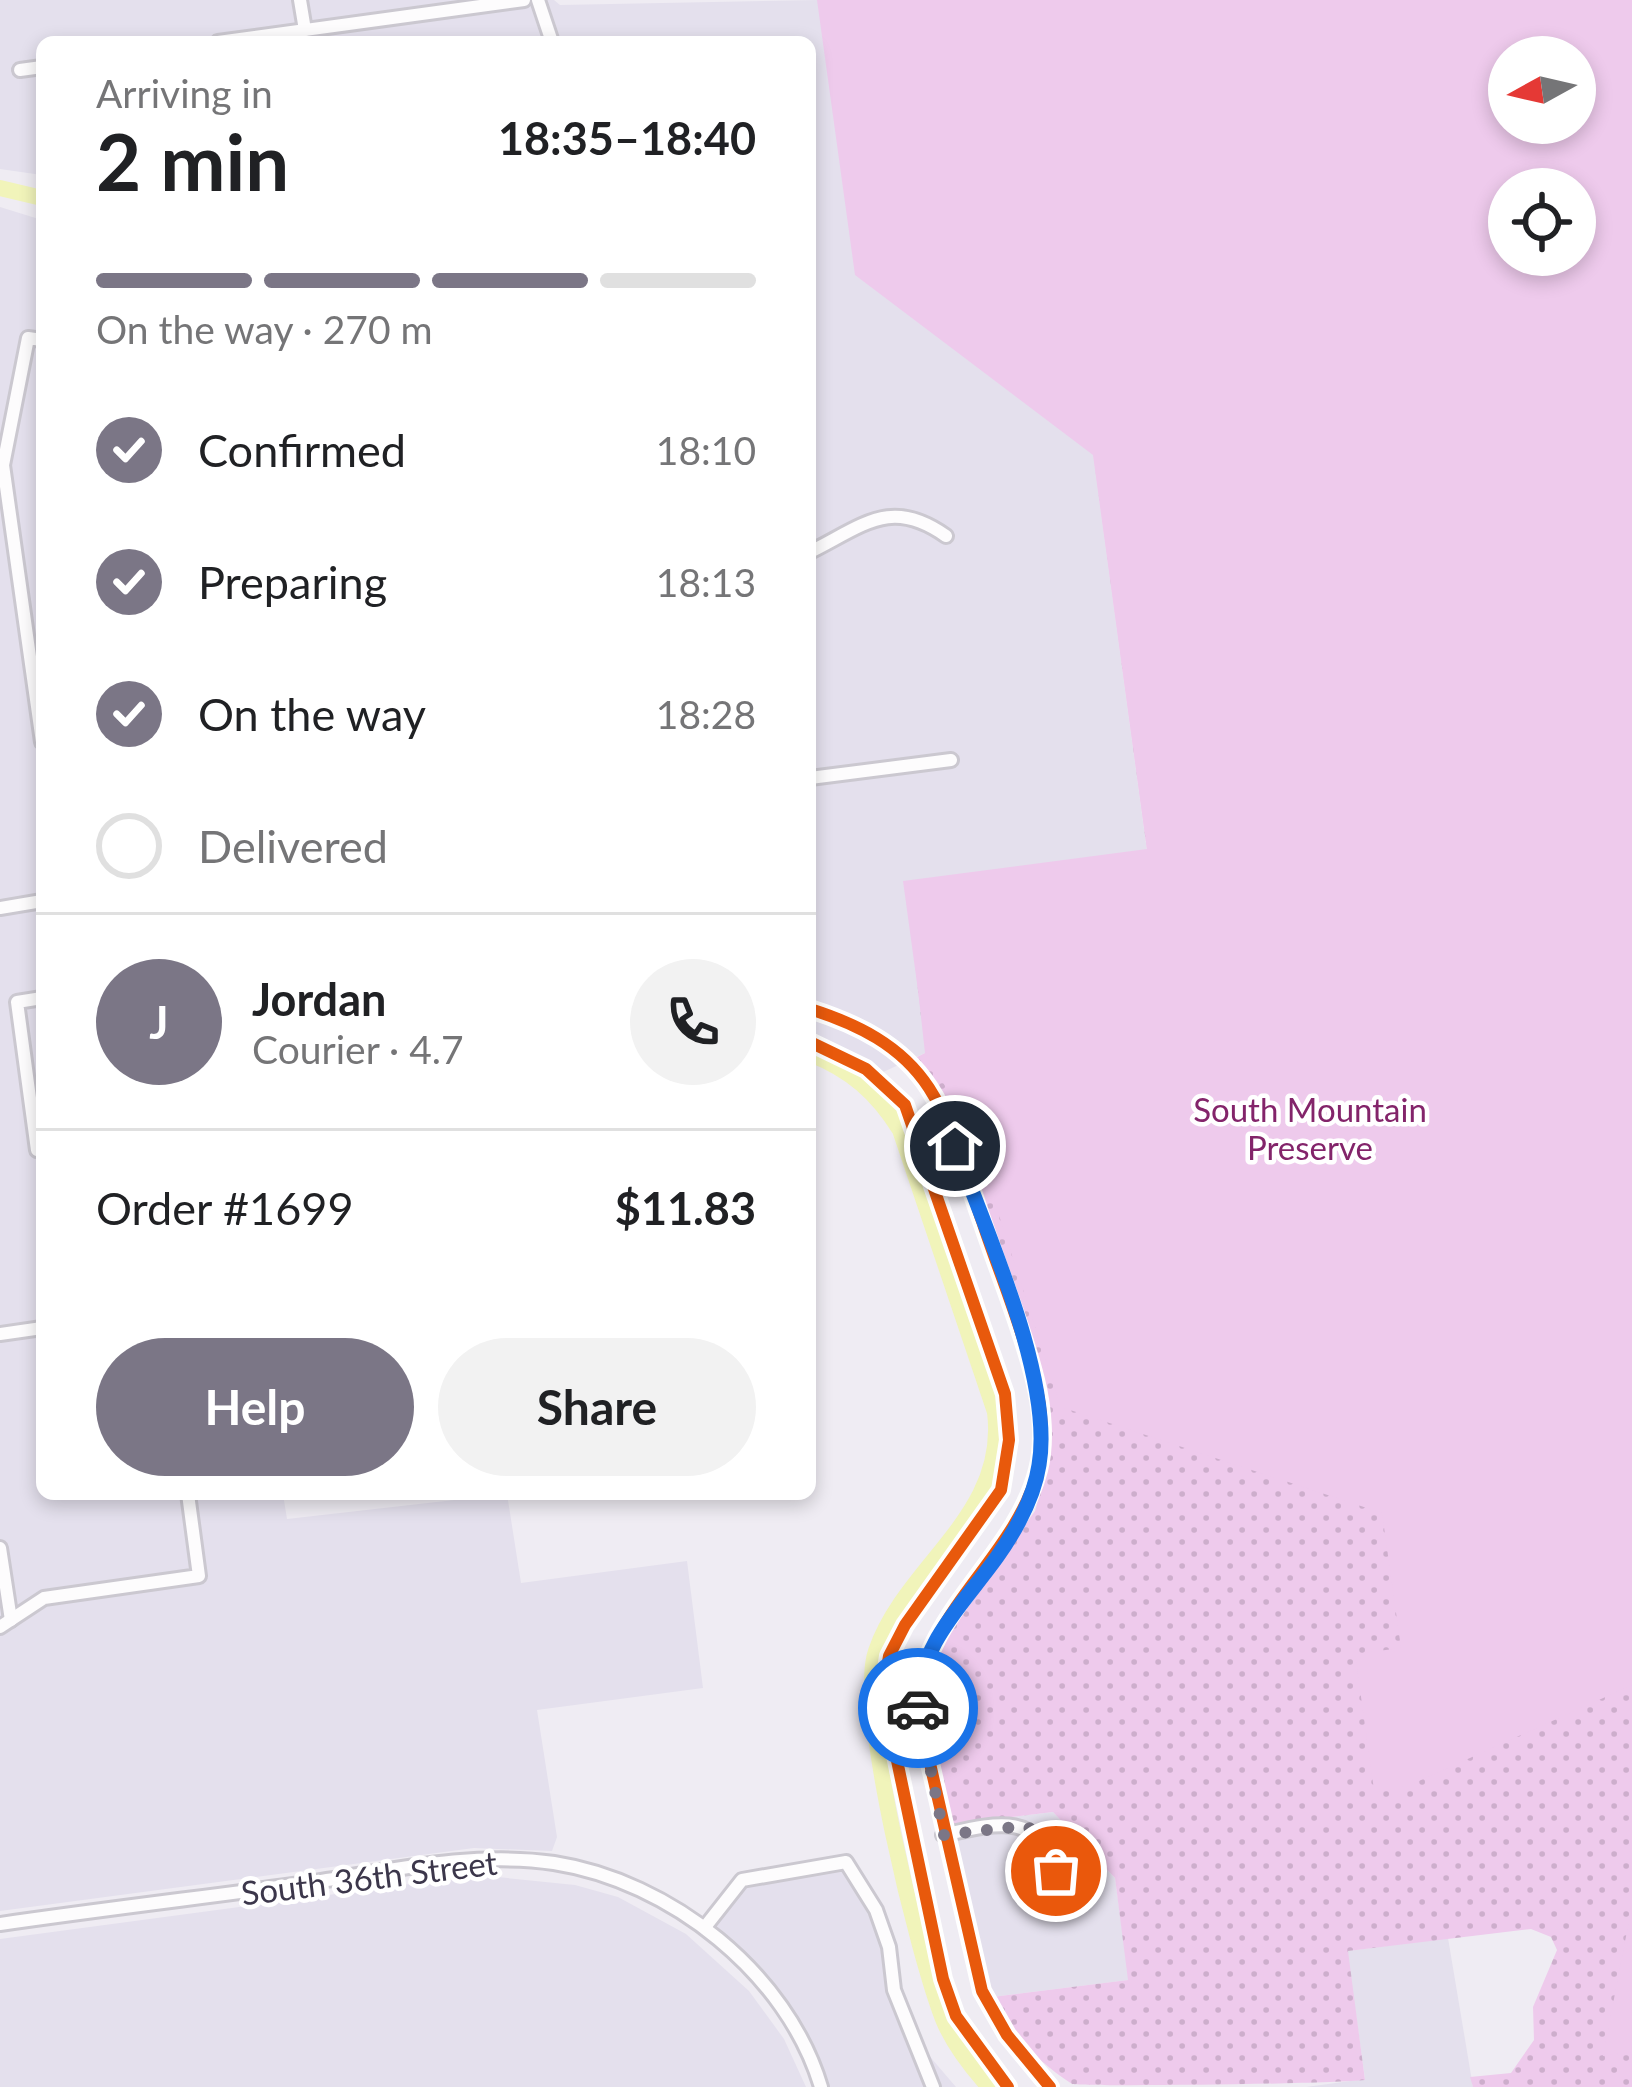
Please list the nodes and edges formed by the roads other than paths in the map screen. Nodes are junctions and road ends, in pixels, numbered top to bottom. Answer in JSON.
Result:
{"nodes":[{"id":1,"x":300,"y":0,"type":"edge"},
{"id":2,"x":524,"y":0,"type":"edge"},
{"id":3,"x":540,"y":1,"type":"edge"},
{"id":4,"x":305,"y":30,"type":"junction"},
{"id":5,"x":262,"y":36,"type":"edge"},
{"id":6,"x":550,"y":36,"type":"edge"},
{"id":7,"x":36,"y":68,"type":"edge"},
{"id":8,"x":20,"y":70,"type":"dead end"},
{"id":9,"x":35,"y":339,"type":"edge"},
{"id":10,"x":2,"y":442,"type":"edge"},
{"id":11,"x":946,"y":536,"type":"dead end"},
{"id":12,"x":816,"y":549,"type":"edge"},
{"id":13,"x":36,"y":697,"type":"edge"},
{"id":14,"x":951,"y":760,"type":"dead end"},
{"id":15,"x":816,"y":777,"type":"edge"},
{"id":16,"x":36,"y":903,"type":"edge"},
{"id":17,"x":0,"y":908,"type":"edge"},
{"id":18,"x":36,"y":999,"type":"edge"},
{"id":19,"x":816,"y":1012,"type":"edge"},
{"id":20,"x":36,"y":1124,"type":"edge"},
{"id":21,"x":36,"y":1329,"type":"edge"},
{"id":22,"x":0,"y":1334,"type":"edge"},
{"id":23,"x":189,"y":1500,"type":"edge"},
{"id":24,"x":0,"y":1548,"type":"edge"},
{"id":25,"x":6,"y":1624,"type":"edge"},
{"id":26,"x":944,"y":1835,"type":"junction"},
{"id":27,"x":1056,"y":1871,"type":"dead end"},
{"id":28,"x":0,"y":1924,"type":"edge"},
{"id":29,"x":705,"y":1927,"type":"junction"},
{"id":30,"x":821,"y":2087,"type":"edge"},
{"id":31,"x":933,"y":2087,"type":"edge"},
{"id":32,"x":1050,"y":2087,"type":"edge"}],
"edges":[{"from":1,"to":4,"type":"street"},
{"from":2,"to":4,"type":"street"},
{"from":3,"to":6,"type":"street"},
{"from":4,"to":5,"type":"street"},
{"from":7,"to":8,"type":"street"},
{"from":9,"to":10,"type":"street"},
{"from":10,"to":13,"type":"street"},
{"from":11,"to":12,"type":"street"},
{"from":14,"to":15,"type":"street"},
{"from":16,"to":17,"type":"street"},
{"from":18,"to":20,"type":"street"},
{"from":19,"to":26,"type":"street"},
{"from":21,"to":22,"type":"street"},
{"from":23,"to":25,"type":"street"},
{"from":24,"to":25,"type":"street"},
{"from":26,"to":27,"type":"street"},
{"from":26,"to":32,"type":"street"},
{"from":28,"to":29,"type":"street","name":"South 36th Street"},
{"from":29,"to":30,"type":"street"},
{"from":29,"to":31,"type":"street"}]}
